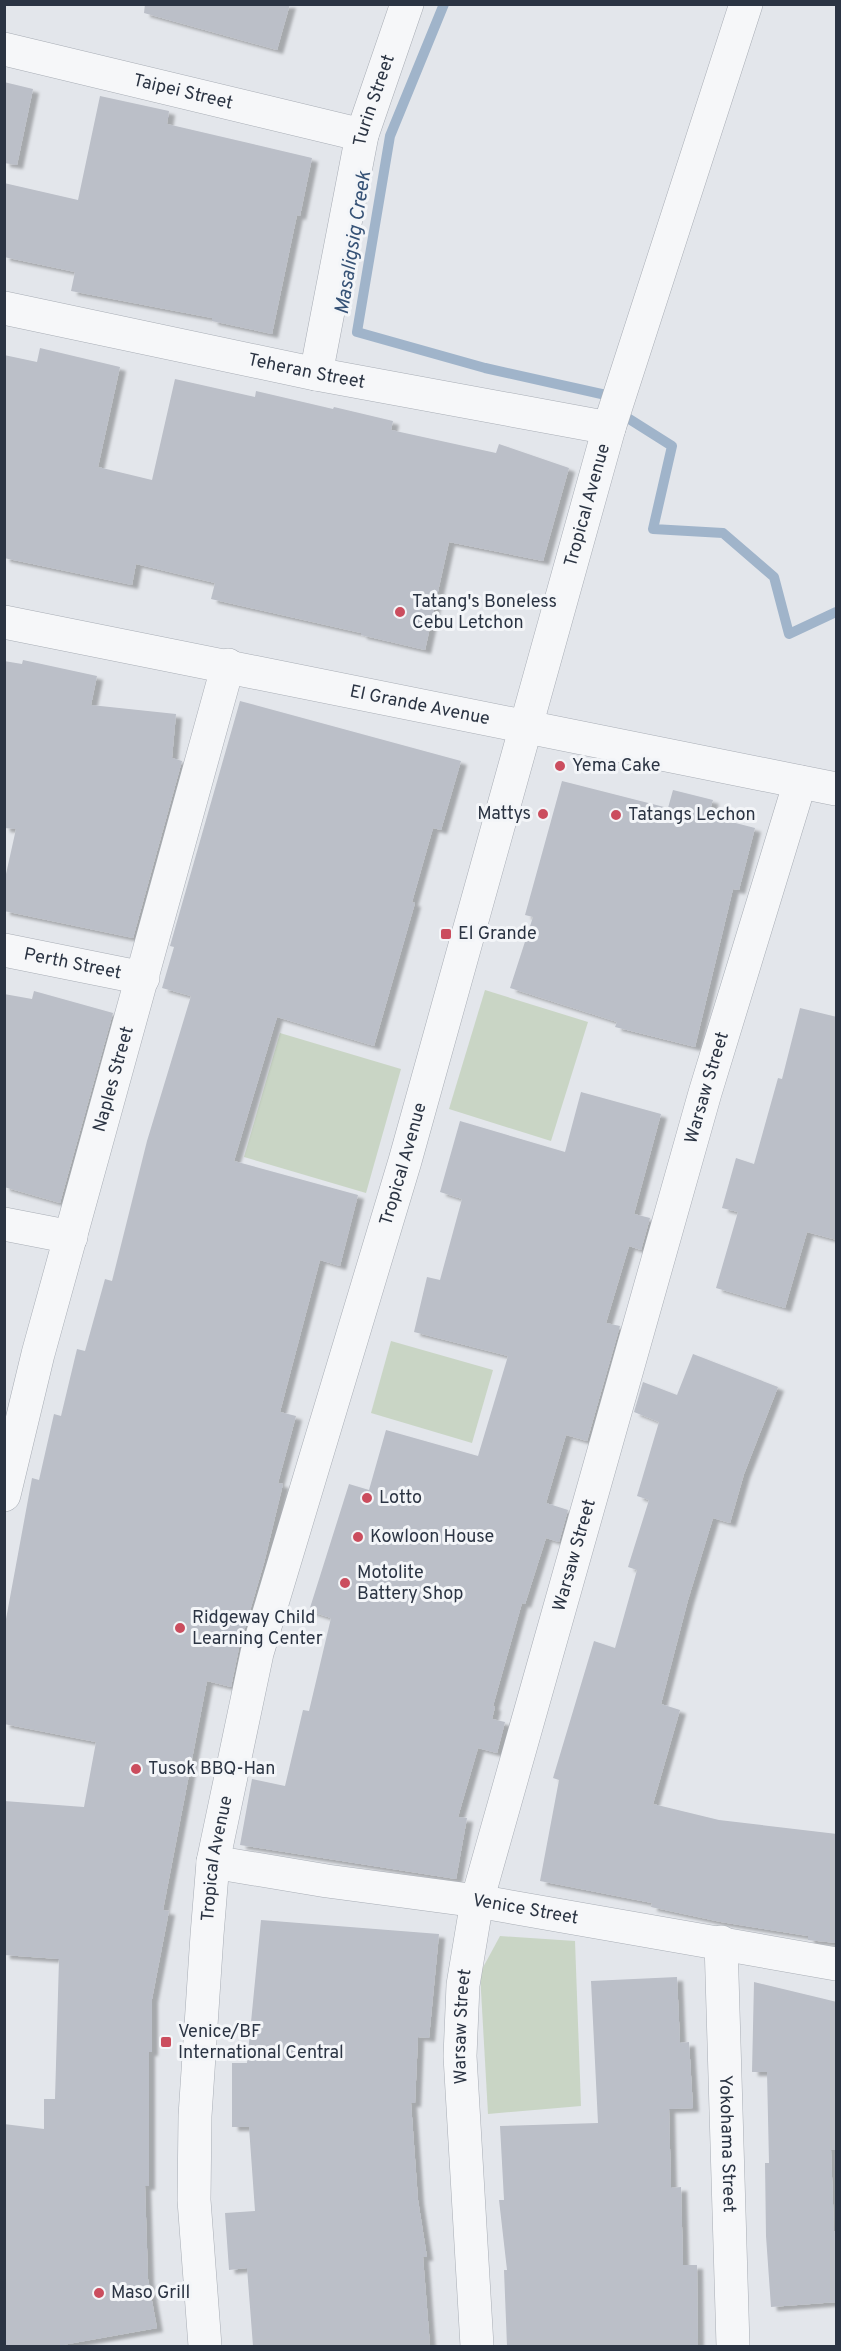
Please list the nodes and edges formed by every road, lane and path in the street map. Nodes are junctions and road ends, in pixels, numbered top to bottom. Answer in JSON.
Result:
{"nodes":[{"id":1,"x":407,"y":4,"type":"edge"},
{"id":2,"x":746,"y":4,"type":"edge"},
{"id":3,"x":4,"y":49,"type":"edge"},
{"id":4,"x":362,"y":135,"type":"junction"},
{"id":5,"x":4,"y":308,"type":"edge"},
{"id":6,"x":316,"y":374,"type":"junction"},
{"id":7,"x":609,"y":428,"type":"junction"},
{"id":8,"x":4,"y":622,"type":"edge"},
{"id":9,"x":228,"y":665,"type":"junction"},
{"id":10,"x":528,"y":726,"type":"junction"},
{"id":11,"x":800,"y":782,"type":"junction"},
{"id":12,"x":837,"y":789,"type":"edge"},
{"id":13,"x":4,"y":950,"type":"edge"},
{"id":14,"x":143,"y":978,"type":"junction"},
{"id":15,"x":4,"y":1224,"type":"edge"},
{"id":16,"x":71,"y":1237,"type":"junction"},
{"id":17,"x":5,"y":1485,"type":"edge"},
{"id":18,"x":213,"y":1862,"type":"junction"},
{"id":19,"x":477,"y":1901,"type":"junction"},
{"id":20,"x":721,"y":1942,"type":"junction"},
{"id":21,"x":837,"y":1964,"type":"edge"},
{"id":22,"x":205,"y":2346,"type":"edge"},
{"id":23,"x":477,"y":2346,"type":"edge"},
{"id":24,"x":733,"y":2346,"type":"edge"}],
"edges":[{"from":1,"to":4,"type":"street","name":"Turin Street"},
{"from":2,"to":7,"type":"street","name":"Tropical Avenue"},
{"from":3,"to":4,"type":"street","name":"Taipei Street"},
{"from":4,"to":6,"type":"street","name":"Turin Street"},
{"from":5,"to":6,"type":"street","name":"Teheran Street"},
{"from":6,"to":7,"type":"street","name":"Teheran Street"},
{"from":7,"to":10,"type":"street","name":"Tropical Avenue"},
{"from":8,"to":9,"type":"street","name":"El Grande Avenue"},
{"from":9,"to":10,"type":"street","name":"El Grande Avenue"},
{"from":9,"to":14,"type":"street","name":"Naples Street"},
{"from":10,"to":11,"type":"street","name":"El Grande Avenue"},
{"from":10,"to":18,"type":"street","name":"Tropical Avenue"},
{"from":11,"to":12,"type":"street","name":"El Grande Avenue"},
{"from":11,"to":19,"type":"street","name":"Warsaw Street"},
{"from":13,"to":14,"type":"street","name":"Perth Street"},
{"from":14,"to":16,"type":"street","name":"Naples Street"},
{"from":15,"to":16,"type":"street"},
{"from":16,"to":17,"type":"street","name":"Naples Street"},
{"from":18,"to":19,"type":"street","name":"Venice Street"},
{"from":18,"to":22,"type":"street","name":"Tropical Avenue"},
{"from":19,"to":20,"type":"street","name":"Venice Street"},
{"from":19,"to":23,"type":"street","name":"Warsaw Street"},
{"from":20,"to":21,"type":"street","name":"Venice Street"},
{"from":20,"to":24,"type":"street","name":"Yokohama Street"}]}
